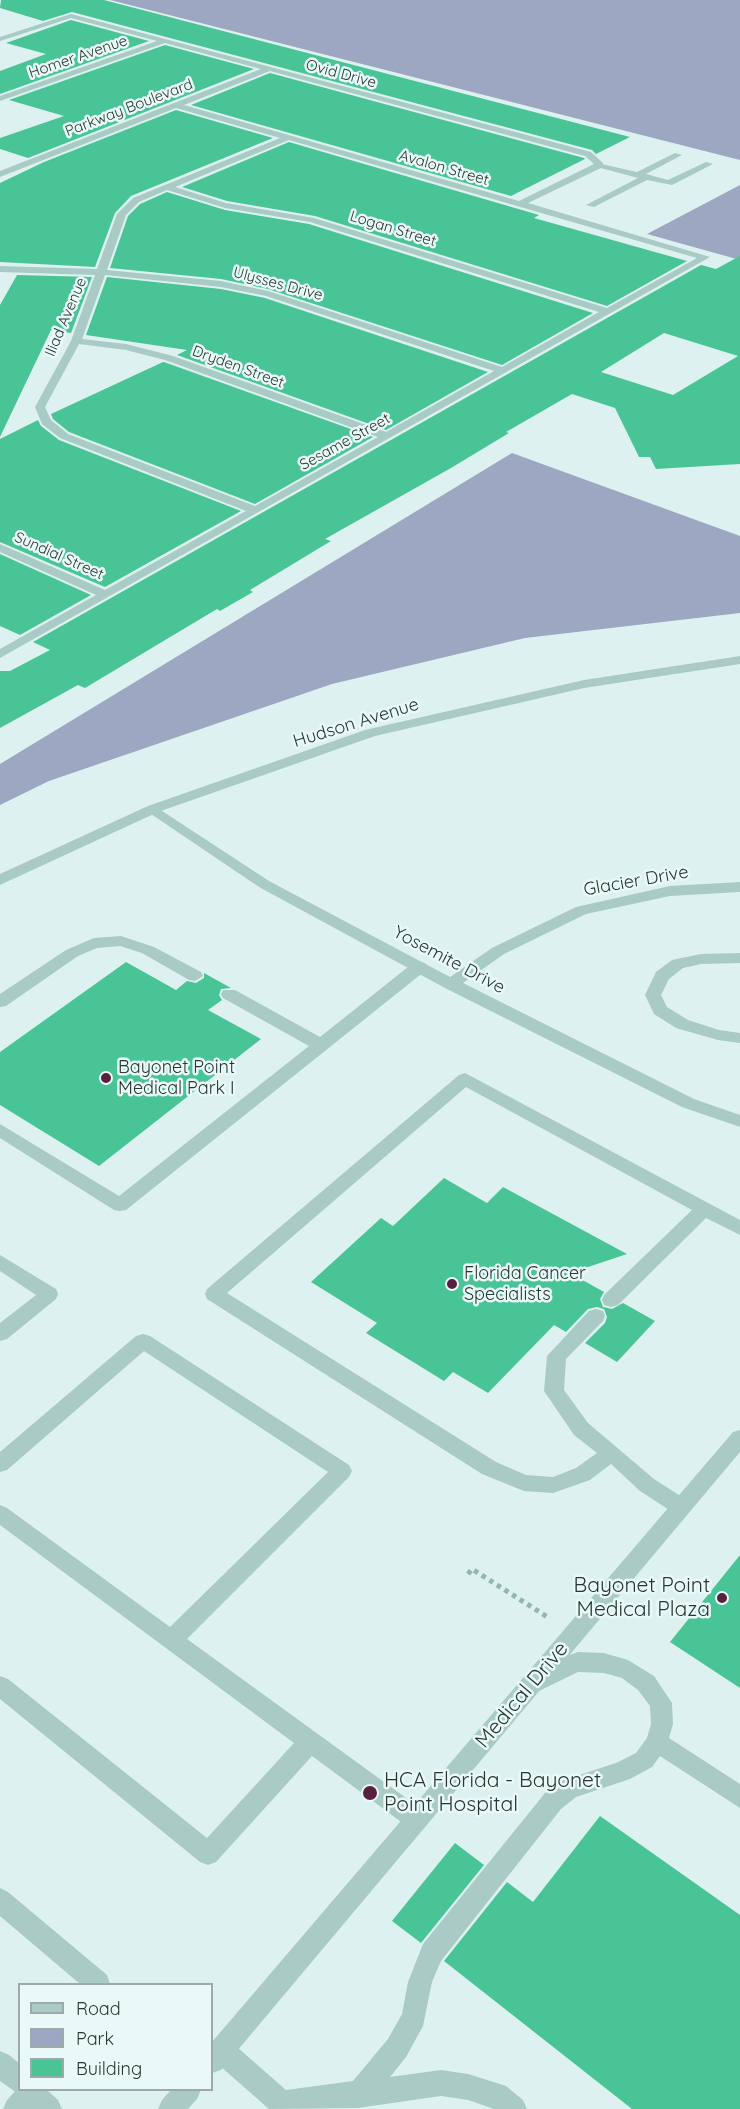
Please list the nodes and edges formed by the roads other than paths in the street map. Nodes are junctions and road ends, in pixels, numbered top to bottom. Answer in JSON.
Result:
{"nodes":[{"id":1,"x":0,"y":39,"type":"edge"},
{"id":2,"x":165,"y":41,"type":"junction"},
{"id":3,"x":268,"y":69,"type":"junction"},
{"id":4,"x":0,"y":99,"type":"edge"},
{"id":5,"x":176,"y":105,"type":"junction"},
{"id":6,"x":290,"y":138,"type":"junction"},
{"id":7,"x":678,"y":155,"type":"dead end"},
{"id":8,"x":709,"y":164,"type":"dead end"},
{"id":9,"x":600,"y":165,"type":"junction"},
{"id":10,"x":0,"y":174,"type":"edge"},
{"id":11,"x":642,"y":176,"type":"junction"},
{"id":12,"x":166,"y":187,"type":"junction"},
{"id":13,"x":520,"y":204,"type":"junction"},
{"id":14,"x":591,"y":205,"type":"dead end"},
{"id":15,"x":705,"y":257,"type":"joint"},
{"id":16,"x":0,"y":269,"type":"edge"},
{"id":17,"x":101,"y":272,"type":"junction"},
{"id":18,"x":608,"y":312,"type":"junction"},
{"id":19,"x":75,"y":341,"type":"junction"},
{"id":20,"x":503,"y":371,"type":"junction"},
{"id":21,"x":386,"y":436,"type":"junction"},
{"id":22,"x":255,"y":510,"type":"junction"},
{"id":23,"x":0,"y":548,"type":"edge"},
{"id":24,"x":105,"y":594,"type":"junction"},
{"id":25,"x":0,"y":654,"type":"edge"},
{"id":26,"x":740,"y":660,"type":"edge"},
{"id":27,"x":153,"y":809,"type":"junction"},
{"id":28,"x":0,"y":880,"type":"edge"},
{"id":29,"x":740,"y":887,"type":"edge"},
{"id":30,"x":740,"y":958,"type":"edge"},
{"id":31,"x":419,"y":967,"type":"junction"},
{"id":32,"x":195,"y":976,"type":"dead end"},
{"id":33,"x":451,"y":984,"type":"junction"},
{"id":34,"x":229,"y":994,"type":"dead end"},
{"id":35,"x":0,"y":1002,"type":"edge"},
{"id":36,"x":740,"y":1038,"type":"edge"},
{"id":37,"x":321,"y":1045,"type":"junction"},
{"id":38,"x":740,"y":1121,"type":"edge"},
{"id":39,"x":0,"y":1130,"type":"edge"},
{"id":40,"x":704,"y":1209,"type":"junction"},
{"id":41,"x":740,"y":1228,"type":"edge"},
{"id":42,"x":0,"y":1262,"type":"edge"},
{"id":43,"x":611,"y":1300,"type":"dead end"},
{"id":44,"x":596,"y":1316,"type":"dead end"},
{"id":45,"x":0,"y":1334,"type":"edge"},
{"id":46,"x":740,"y":1438,"type":"edge"},
{"id":47,"x":612,"y":1453,"type":"junction"},
{"id":48,"x":0,"y":1464,"type":"edge"},
{"id":49,"x":681,"y":1508,"type":"junction"},
{"id":50,"x":0,"y":1514,"type":"edge"},
{"id":51,"x":171,"y":1640,"type":"junction"},
{"id":52,"x":0,"y":1686,"type":"edge"},
{"id":53,"x":528,"y":1688,"type":"junction"},
{"id":54,"x":310,"y":1742,"type":"junction"},
{"id":55,"x":657,"y":1742,"type":"junction"},
{"id":56,"x":740,"y":1797,"type":"edge"},
{"id":57,"x":417,"y":1820,"type":"junction"},
{"id":58,"x":0,"y":1900,"type":"edge"},
{"id":59,"x":97,"y":1983,"type":"edge"},
{"id":60,"x":216,"y":2056,"type":"edge"},
{"id":61,"x":0,"y":2064,"type":"edge"},
{"id":62,"x":18,"y":2084,"type":"edge"},
{"id":63,"x":187,"y":2091,"type":"edge"},
{"id":64,"x":358,"y":2095,"type":"junction"},
{"id":65,"x":286,"y":2106,"type":"edge"},
{"id":66,"x":171,"y":2109,"type":"edge"},
{"id":67,"x":514,"y":2109,"type":"edge"}],
"edges":[{"from":1,"to":2,"type":"street","name":"Ovid Drive"},
{"from":2,"to":3,"type":"street","name":"Ovid Drive"},
{"from":2,"to":4,"type":"street","name":"Homer Avenue"},
{"from":3,"to":5,"type":"street","name":"Parkway Boulevard"},
{"from":3,"to":9,"type":"street","name":"Ovid Drive"},
{"from":5,"to":6,"type":"street","name":"Avalon Street"},
{"from":5,"to":10,"type":"street","name":"Parkway Boulevard"},
{"from":6,"to":12,"type":"street","name":"Iliad Avenue"},
{"from":6,"to":13,"type":"street","name":"Avalon Street"},
{"from":7,"to":11,"type":"street"},
{"from":8,"to":11,"type":"street","name":"Ovid Drive"},
{"from":9,"to":11,"type":"street","name":"Ovid Drive"},
{"from":9,"to":13,"type":"street"},
{"from":11,"to":14,"type":"street"},
{"from":12,"to":17,"type":"street","name":"Iliad Avenue"},
{"from":12,"to":18,"type":"street","name":"Logan Street"},
{"from":13,"to":15,"type":"street","name":"Avalon Street"},
{"from":15,"to":18,"type":"street","name":"Sesame Street"},
{"from":16,"to":17,"type":"street","name":"Ulysses Drive"},
{"from":17,"to":19,"type":"street","name":"Iliad Avenue"},
{"from":17,"to":20,"type":"street","name":"Ulysses Drive"},
{"from":18,"to":20,"type":"street","name":"Sesame Street"},
{"from":19,"to":21,"type":"street","name":"Dryden Street"},
{"from":19,"to":22,"type":"street","name":"Iliad Avenue"},
{"from":20,"to":21,"type":"street","name":"Sesame Street"},
{"from":21,"to":22,"type":"street","name":"Sesame Street"},
{"from":22,"to":24,"type":"street","name":"Sesame Street"},
{"from":23,"to":24,"type":"street","name":"Sundial Street"},
{"from":24,"to":25,"type":"street","name":"Sesame Street"},
{"from":26,"to":27,"type":"street","name":"Hudson Avenue"},
{"from":27,"to":28,"type":"street","name":"Hudson Avenue"},
{"from":27,"to":31,"type":"street","name":"Yosemite Drive"},
{"from":29,"to":33,"type":"street","name":"Glacier Drive"},
{"from":30,"to":36,"type":"street"},
{"from":31,"to":33,"type":"street","name":"Yosemite Drive"},
{"from":31,"to":37,"type":"street"},
{"from":32,"to":35,"type":"street"},
{"from":33,"to":38,"type":"street","name":"Yosemite Drive"},
{"from":34,"to":37,"type":"street"},
{"from":37,"to":39,"type":"street"},
{"from":40,"to":41,"type":"street"},
{"from":40,"to":43,"type":"street"},
{"from":40,"to":47,"type":"street"},
{"from":42,"to":45,"type":"street"},
{"from":44,"to":47,"type":"street"},
{"from":46,"to":49,"type":"street","name":"Medical Drive"},
{"from":47,"to":49,"type":"street"},
{"from":48,"to":51,"type":"street"},
{"from":49,"to":53,"type":"street","name":"Medical Drive"},
{"from":50,"to":51,"type":"street"},
{"from":51,"to":54,"type":"street"},
{"from":52,"to":54,"type":"street"},
{"from":53,"to":55,"type":"street"},
{"from":53,"to":57,"type":"street","name":"Medical Drive"},
{"from":54,"to":57,"type":"street"},
{"from":55,"to":56,"type":"street"},
{"from":55,"to":64,"type":"street"},
{"from":57,"to":60,"type":"street","name":"Medical Drive"},
{"from":58,"to":59,"type":"street"},
{"from":60,"to":65,"type":"street"},
{"from":61,"to":62,"type":"street"},
{"from":63,"to":66,"type":"street"},
{"from":64,"to":65,"type":"street"},
{"from":64,"to":67,"type":"street"}]}
